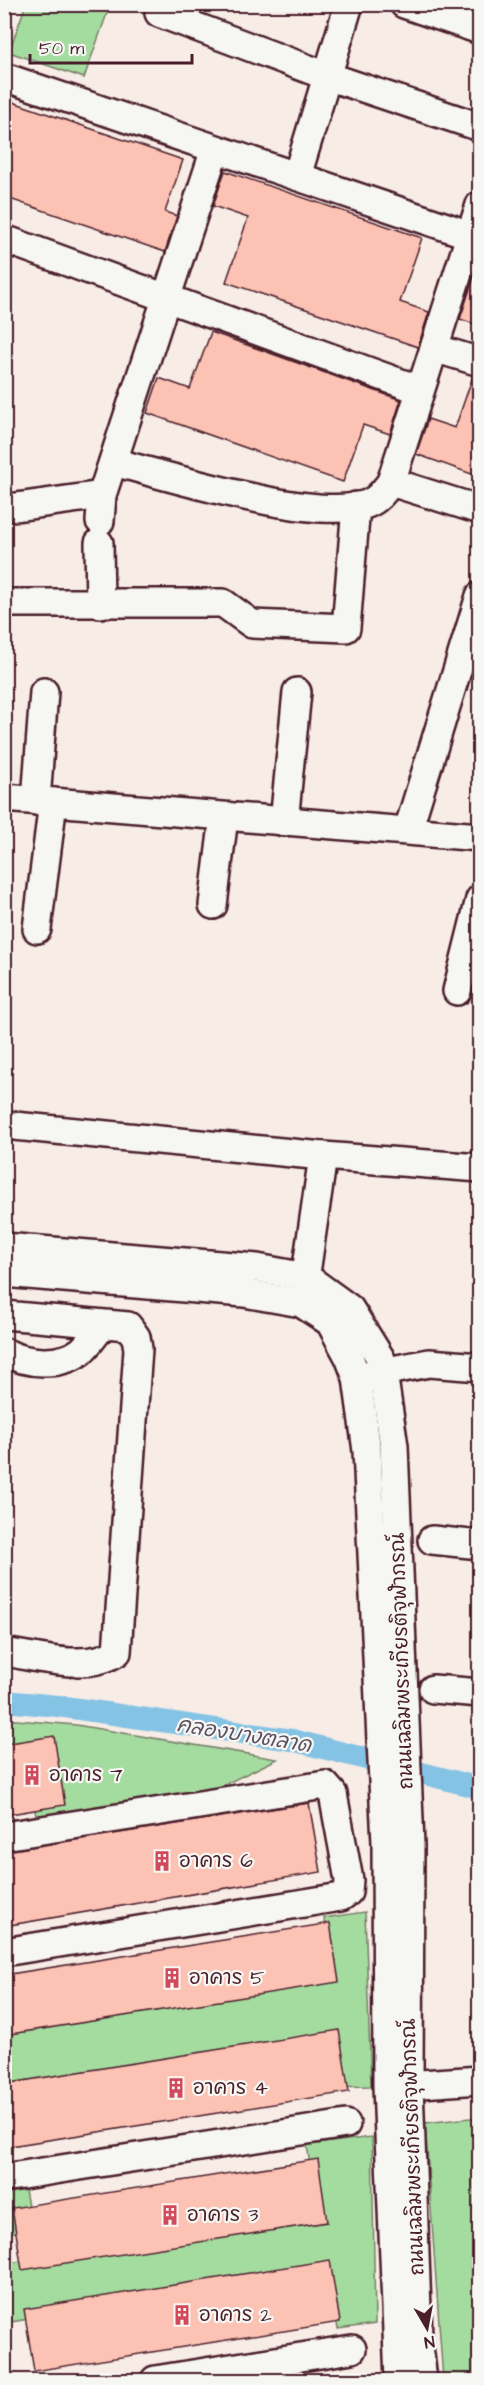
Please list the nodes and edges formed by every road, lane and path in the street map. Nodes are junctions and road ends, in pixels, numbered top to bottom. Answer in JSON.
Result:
{"nodes":[{"id":1,"x":349,"y":4,"type":"edge"},
{"id":2,"x":404,"y":4,"type":"edge"},
{"id":3,"x":159,"y":13,"type":"dead end"},
{"id":4,"x":480,"y":30,"type":"edge"},
{"id":5,"x":327,"y":76,"type":"junction"},
{"id":6,"x":4,"y":77,"type":"edge"},
{"id":7,"x":480,"y":127,"type":"edge"},
{"id":8,"x":215,"y":149,"type":"junction"},
{"id":9,"x":297,"y":176,"type":"junction"},
{"id":10,"x":480,"y":205,"type":"edge"},
{"id":11,"x":470,"y":235,"type":"junction"},
{"id":12,"x":4,"y":239,"type":"edge"},
{"id":13,"x":167,"y":297,"type":"junction"},
{"id":14,"x":434,"y":348,"type":"junction"},
{"id":15,"x":480,"y":362,"type":"edge"},
{"id":16,"x":420,"y":390,"type":"junction"},
{"id":17,"x":113,"y":462,"type":"junction"},
{"id":18,"x":391,"y":482,"type":"junction"},
{"id":19,"x":356,"y":506,"type":"junction"},
{"id":20,"x":16,"y":507,"type":"dead end"},
{"id":21,"x":480,"y":510,"type":"edge"},
{"id":22,"x":100,"y":520,"type":"junction"},
{"id":23,"x":480,"y":597,"type":"edge"},
{"id":24,"x":4,"y":603,"type":"edge"},
{"id":25,"x":100,"y":604,"type":"junction"},
{"id":26,"x":44,"y":692,"type":"dead end"},
{"id":27,"x":297,"y":692,"type":"dead end"},
{"id":28,"x":4,"y":798,"type":"edge"},
{"id":29,"x":44,"y":802,"type":"junction"},
{"id":30,"x":224,"y":817,"type":"junction"},
{"id":31,"x":284,"y":822,"type":"junction"},
{"id":32,"x":408,"y":830,"type":"junction"},
{"id":33,"x":480,"y":837,"type":"edge"},
{"id":34,"x":480,"y":899,"type":"edge"},
{"id":35,"x":213,"y":905,"type":"dead end"},
{"id":36,"x":37,"y":929,"type":"dead end"},
{"id":37,"x":457,"y":991,"type":"dead end"},
{"id":38,"x":4,"y":1125,"type":"edge"},
{"id":39,"x":323,"y":1156,"type":"junction"},
{"id":40,"x":480,"y":1168,"type":"edge"},
{"id":41,"x":10,"y":1261,"type":"edge"},
{"id":42,"x":306,"y":1277,"type":"junction"},
{"id":43,"x":301,"y":1304,"type":"junction"},
{"id":44,"x":7,"y":1316,"type":"edge"},
{"id":45,"x":103,"y":1325,"type":"junction"},
{"id":46,"x":4,"y":1352,"type":"edge"},
{"id":47,"x":480,"y":1367,"type":"edge"},
{"id":48,"x":383,"y":1371,"type":"junction"},
{"id":49,"x":357,"y":1378,"type":"junction"},
{"id":50,"x":432,"y":1540,"type":"dead end"},
{"id":51,"x":480,"y":1545,"type":"edge"},
{"id":52,"x":4,"y":1652,"type":"edge"},
{"id":53,"x":390,"y":1675,"type":"junction"},
{"id":54,"x":433,"y":1689,"type":"dead end"},
{"id":55,"x":480,"y":1693,"type":"edge"},
{"id":56,"x":4,"y":1836,"type":"edge"},
{"id":57,"x":4,"y":1952,"type":"edge"},
{"id":58,"x":480,"y":2080,"type":"edge"},
{"id":59,"x":398,"y":2086,"type":"junction"},
{"id":60,"x":345,"y":2124,"type":"dead end"},
{"id":61,"x":4,"y":2178,"type":"edge"},
{"id":62,"x":352,"y":2349,"type":"dead end"},
{"id":63,"x":155,"y":2380,"type":"edge"},
{"id":64,"x":399,"y":2380,"type":"edge"},
{"id":65,"x":423,"y":2380,"type":"edge"}],
"edges":[{"from":1,"to":5,"type":"street"},
{"from":2,"to":4,"type":"street"},
{"from":3,"to":5,"type":"street"},
{"from":5,"to":7,"type":"street"},
{"from":5,"to":9,"type":"street"},
{"from":6,"to":8,"type":"street"},
{"from":8,"to":9,"type":"street"},
{"from":8,"to":13,"type":"street"},
{"from":9,"to":11,"type":"street"},
{"from":10,"to":11,"type":"street"},
{"from":11,"to":14,"type":"street"},
{"from":12,"to":13,"type":"street"},
{"from":13,"to":16,"type":"street"},
{"from":13,"to":17,"type":"street"},
{"from":14,"to":15,"type":"street"},
{"from":14,"to":16,"type":"street"},
{"from":16,"to":18,"type":"street"},
{"from":17,"to":19,"type":"street"},
{"from":17,"to":22,"type":"street"},
{"from":18,"to":19,"type":"street"},
{"from":18,"to":21,"type":"street"},
{"from":19,"to":25,"type":"street"},
{"from":20,"to":22,"type":"street"},
{"from":22,"to":25,"type":"street"},
{"from":23,"to":32,"type":"street"},
{"from":24,"to":25,"type":"street"},
{"from":26,"to":29,"type":"street"},
{"from":27,"to":31,"type":"street"},
{"from":28,"to":29,"type":"street"},
{"from":29,"to":30,"type":"street"},
{"from":29,"to":36,"type":"street"},
{"from":30,"to":31,"type":"street"},
{"from":30,"to":35,"type":"street"},
{"from":31,"to":32,"type":"street"},
{"from":32,"to":33,"type":"street"},
{"from":34,"to":37,"type":"street"},
{"from":38,"to":39,"type":"street"},
{"from":39,"to":40,"type":"street"},
{"from":39,"to":42,"type":"street"},
{"from":41,"to":42,"type":"street","name":"ถนนเฉลิมพระเกียรติจุฬาภรณ์"},
{"from":41,"to":43,"type":"street","name":"ถนนเฉลิมพระเกียรติจุฬาภรณ์"},
{"from":41,"to":44,"type":"street"},
{"from":42,"to":43,"type":"street"},
{"from":42,"to":48,"type":"street","name":"ถนนเฉลิมพระเกียรติจุฬาภรณ์"},
{"from":43,"to":49,"type":"street","name":"ถนนเฉลิมพระเกียรติจุฬาภรณ์"},
{"from":44,"to":45,"type":"street"},
{"from":45,"to":46,"type":"street"},
{"from":45,"to":52,"type":"street"},
{"from":47,"to":48,"type":"street"},
{"from":48,"to":49,"type":"street"},
{"from":48,"to":53,"type":"street","name":"ถนนเฉลิมพระเกียรติจุฬาภรณ์"},
{"from":49,"to":53,"type":"street","name":"ถนนเฉลิมพระเกียรติจุฬาภรณ์"},
{"from":50,"to":51,"type":"street"},
{"from":53,"to":59,"type":"street","name":"ถนนเฉลิมพระเกียรติจุฬาภรณ์"},
{"from":54,"to":55,"type":"street"},
{"from":56,"to":57,"type":"street"},
{"from":58,"to":59,"type":"street"},
{"from":59,"to":64,"type":"street","name":"ถนนเฉลิมพระเกียรติจุฬาภรณ์"},
{"from":59,"to":65,"type":"street","name":"ถนนเฉลิมพระเกียรติจุฬาภรณ์"},
{"from":60,"to":61,"type":"street"},
{"from":62,"to":63,"type":"street"}]}
